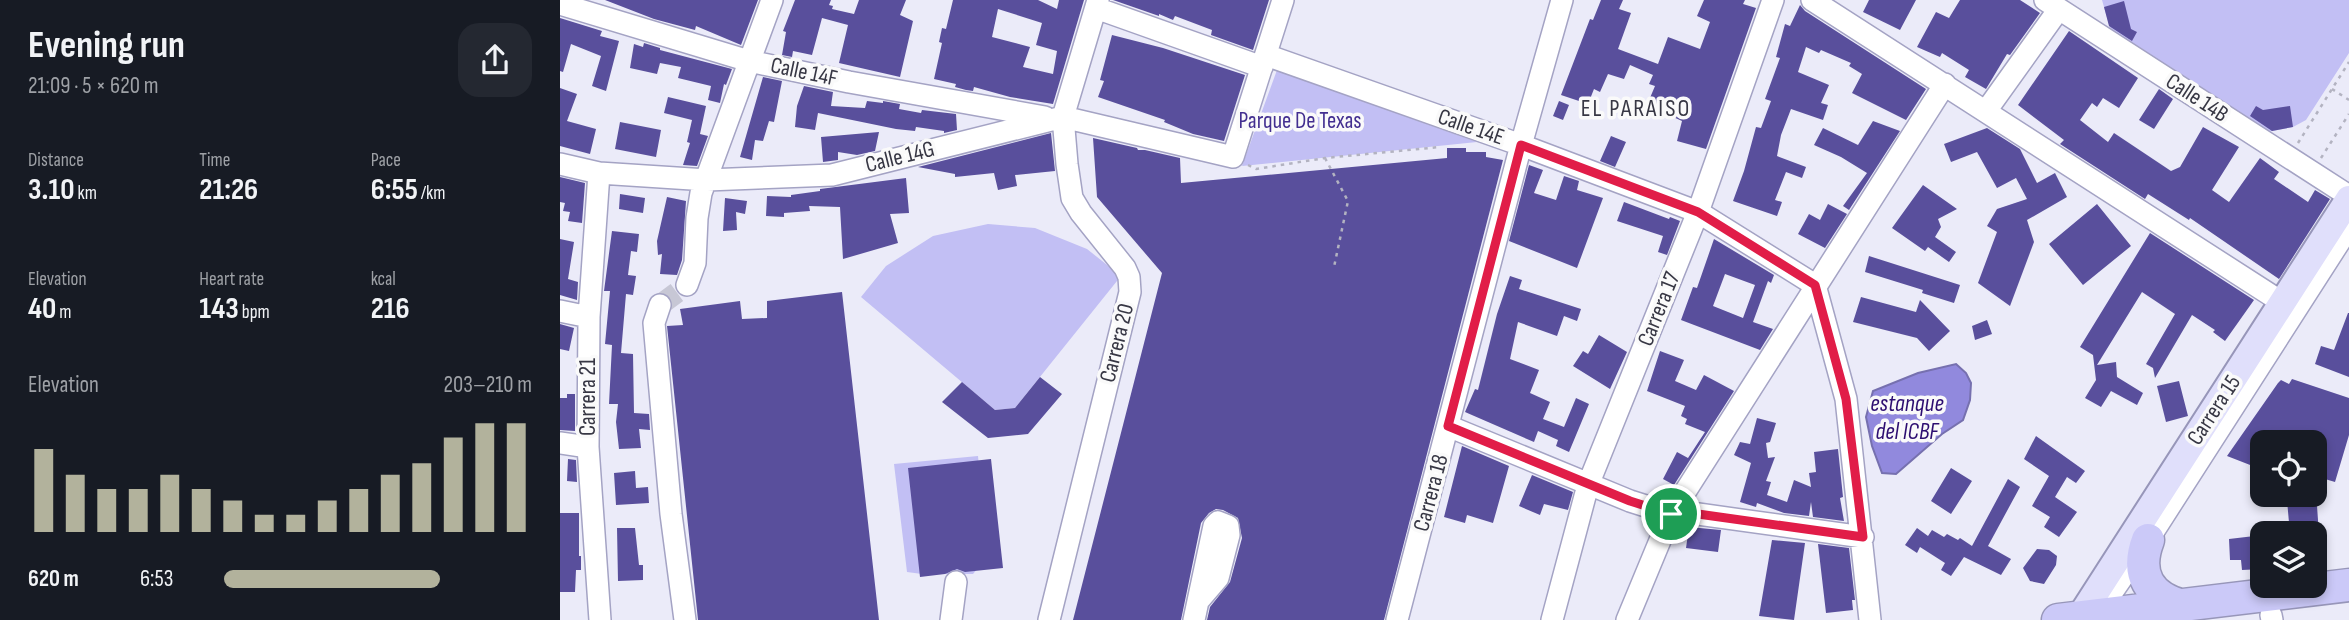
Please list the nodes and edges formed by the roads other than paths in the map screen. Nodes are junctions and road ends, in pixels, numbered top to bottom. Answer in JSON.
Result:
{"nodes":[{"id":1,"x":772,"y":0,"type":"edge"},
{"id":2,"x":1283,"y":0,"type":"edge"},
{"id":3,"x":1562,"y":0,"type":"edge"},
{"id":4,"x":1773,"y":0,"type":"edge"},
{"id":5,"x":1812,"y":0,"type":"edge"},
{"id":6,"x":560,"y":4,"type":"edge"},
{"id":7,"x":1097,"y":4,"type":"edge"},
{"id":8,"x":2063,"y":6,"type":"edge"},
{"id":9,"x":749,"y":61,"type":"junction"},
{"id":10,"x":1264,"y":61,"type":"junction"},
{"id":11,"x":1945,"y":84,"type":"junction"},
{"id":12,"x":1986,"y":111,"type":"junction"},
{"id":13,"x":1058,"y":118,"type":"junction"},
{"id":14,"x":1521,"y":145,"type":"junction"},
{"id":15,"x":560,"y":164,"type":"edge"},
{"id":16,"x":599,"y":173,"type":"junction"},
{"id":17,"x":707,"y":180,"type":"junction"},
{"id":18,"x":2349,"y":197,"type":"edge"},
{"id":19,"x":1698,"y":212,"type":"junction"},
{"id":20,"x":2349,"y":227,"type":"edge"},
{"id":21,"x":2336,"y":246,"type":"edge"},
{"id":22,"x":687,"y":285,"type":"tunnel mouth"},
{"id":23,"x":1815,"y":285,"type":"junction"},
{"id":24,"x":660,"y":305,"type":"dead end"},
{"id":25,"x":2289,"y":307,"type":"junction"},
{"id":26,"x":560,"y":311,"type":"edge"},
{"id":27,"x":589,"y":317,"type":"junction"},
{"id":28,"x":1448,"y":426,"type":"junction"},
{"id":29,"x":560,"y":443,"type":"edge"},
{"id":30,"x":588,"y":447,"type":"junction"},
{"id":31,"x":1588,"y":485,"type":"junction"},
{"id":32,"x":1671,"y":514,"type":"junction"},
{"id":33,"x":1863,"y":537,"type":"junction"},
{"id":34,"x":2148,"y":541,"type":"junction"},
{"id":35,"x":956,"y":582,"type":"dead end"},
{"id":36,"x":2349,"y":585,"type":"edge"},
{"id":37,"x":1200,"y":599,"type":"dead end"},
{"id":38,"x":2183,"y":606,"type":"junction"},
{"id":39,"x":2349,"y":606,"type":"edge"},
{"id":40,"x":2272,"y":617,"type":"edge"},
{"id":41,"x":2081,"y":619,"type":"edge"},
{"id":42,"x":600,"y":620,"type":"edge"},
{"id":43,"x":685,"y":620,"type":"edge"},
{"id":44,"x":951,"y":620,"type":"edge"},
{"id":45,"x":1049,"y":620,"type":"edge"},
{"id":46,"x":1194,"y":620,"type":"edge"},
{"id":47,"x":1397,"y":620,"type":"edge"},
{"id":48,"x":1552,"y":620,"type":"edge"},
{"id":49,"x":1627,"y":620,"type":"edge"},
{"id":50,"x":1870,"y":620,"type":"edge"},
{"id":51,"x":2239,"y":620,"type":"edge"}],
"edges":[{"from":1,"to":9,"type":"street"},
{"from":2,"to":10,"type":"street"},
{"from":3,"to":14,"type":"street","name":"Carrera 18"},
{"from":4,"to":19,"type":"street","name":"Carrera 17"},
{"from":5,"to":11,"type":"street"},
{"from":6,"to":9,"type":"street","name":"Calle 14F"},
{"from":7,"to":10,"type":"street","name":"Calle 14E"},
{"from":7,"to":13,"type":"street","name":"Carrera 20"},
{"from":8,"to":12,"type":"street"},
{"from":8,"to":18,"type":"street","name":"Calle 14B"},
{"from":9,"to":13,"type":"street","name":"Calle 14F"},
{"from":9,"to":17,"type":"street"},
{"from":10,"to":13,"type":"street","name":"Calle 14G"},
{"from":10,"to":14,"type":"street","name":"Calle 14E"},
{"from":11,"to":12,"type":"street"},
{"from":11,"to":23,"type":"street"},
{"from":12,"to":25,"type":"street"},
{"from":13,"to":17,"type":"street","name":"Calle 14G"},
{"from":13,"to":45,"type":"street","name":"Carrera 20"},
{"from":14,"to":19,"type":"street","name":"Calle 14E"},
{"from":14,"to":28,"type":"street","name":"Carrera 18"},
{"from":15,"to":16,"type":"street","name":"Calle 14G"},
{"from":16,"to":17,"type":"street","name":"Calle 14G"},
{"from":16,"to":27,"type":"street","name":"Carrera 21"},
{"from":17,"to":22,"type":"street"},
{"from":18,"to":21,"type":"main road","name":"Carrera 15"},
{"from":19,"to":23,"type":"street","name":"Calle 14E"},
{"from":19,"to":31,"type":"street","name":"Carrera 17"},
{"from":20,"to":21,"type":"street","name":"Carrera 15"},
{"from":21,"to":25,"type":"main road","name":"Carrera 15"},
{"from":23,"to":32,"type":"street"},
{"from":23,"to":33,"type":"street"},
{"from":24,"to":43,"type":"street"},
{"from":25,"to":34,"type":"street","name":"Carrera 15"},
{"from":25,"to":41,"type":"main road","name":"Carrera 15"},
{"from":26,"to":27,"type":"street"},
{"from":27,"to":30,"type":"street","name":"Carrera 21"},
{"from":28,"to":31,"type":"street"},
{"from":28,"to":47,"type":"street","name":"Carrera 18"},
{"from":29,"to":30,"type":"street"},
{"from":30,"to":42,"type":"street","name":"Carrera 21"},
{"from":31,"to":32,"type":"street"},
{"from":31,"to":48,"type":"street","name":"Carrera 17"},
{"from":32,"to":33,"type":"street"},
{"from":32,"to":49,"type":"street"},
{"from":33,"to":50,"type":"street"},
{"from":34,"to":38,"type":"highway"},
{"from":34,"to":41,"type":"street","name":"Carrera 15"},
{"from":35,"to":44,"type":"street"},
{"from":36,"to":38,"type":"highway"},
{"from":37,"to":46,"type":"street"},
{"from":38,"to":41,"type":"highway"},
{"from":39,"to":40,"type":"highway"},
{"from":40,"to":51,"type":"highway"}]}
